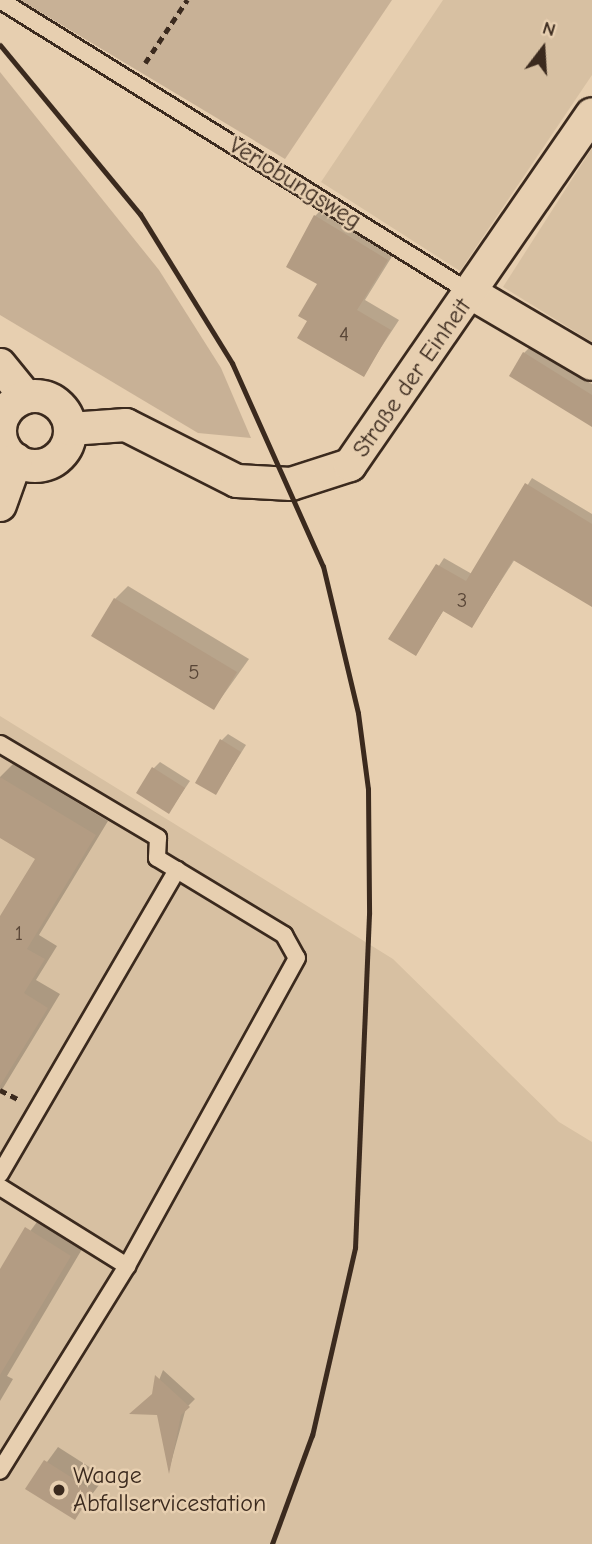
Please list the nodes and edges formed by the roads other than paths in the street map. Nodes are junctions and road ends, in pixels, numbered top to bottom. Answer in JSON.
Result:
{"nodes":[{"id":1,"x":0,"y":0,"type":"edge"},
{"id":2,"x":592,"y":114,"type":"edge"},
{"id":3,"x":471,"y":293,"type":"junction"},
{"id":4,"x":592,"y":364,"type":"edge"},
{"id":5,"x":0,"y":365,"type":"edge"},
{"id":6,"x":26,"y":397,"type":"junction"},
{"id":7,"x":70,"y":429,"type":"junction"},
{"id":8,"x":16,"y":460,"type":"junction"},
{"id":9,"x":0,"y":505,"type":"edge"},
{"id":10,"x":0,"y":744,"type":"edge"},
{"id":11,"x":177,"y":870,"type":"junction"},
{"id":12,"x":0,"y":1174,"type":"edge"},
{"id":13,"x":0,"y":1186,"type":"edge"},
{"id":14,"x":127,"y":1266,"type":"junction"},
{"id":15,"x":0,"y":1471,"type":"edge"}],
"edges":[{"from":1,"to":3,"type":"lane","name":"Verlobungsweg"},
{"from":2,"to":3,"type":"street","name":"Straße der Einheit"},
{"from":3,"to":4,"type":"street","name":"Verlobungsweg"},
{"from":3,"to":7,"type":"street","name":"Straße der Einheit"},
{"from":5,"to":6,"type":"street"},
{"from":6,"to":7,"type":"street"},
{"from":6,"to":8,"type":"street"},
{"from":7,"to":8,"type":"street"},
{"from":8,"to":9,"type":"street"},
{"from":10,"to":11,"type":"lane"},
{"from":11,"to":12,"type":"lane"},
{"from":11,"to":14,"type":"lane"},
{"from":13,"to":14,"type":"lane"},
{"from":14,"to":15,"type":"lane"}]}
